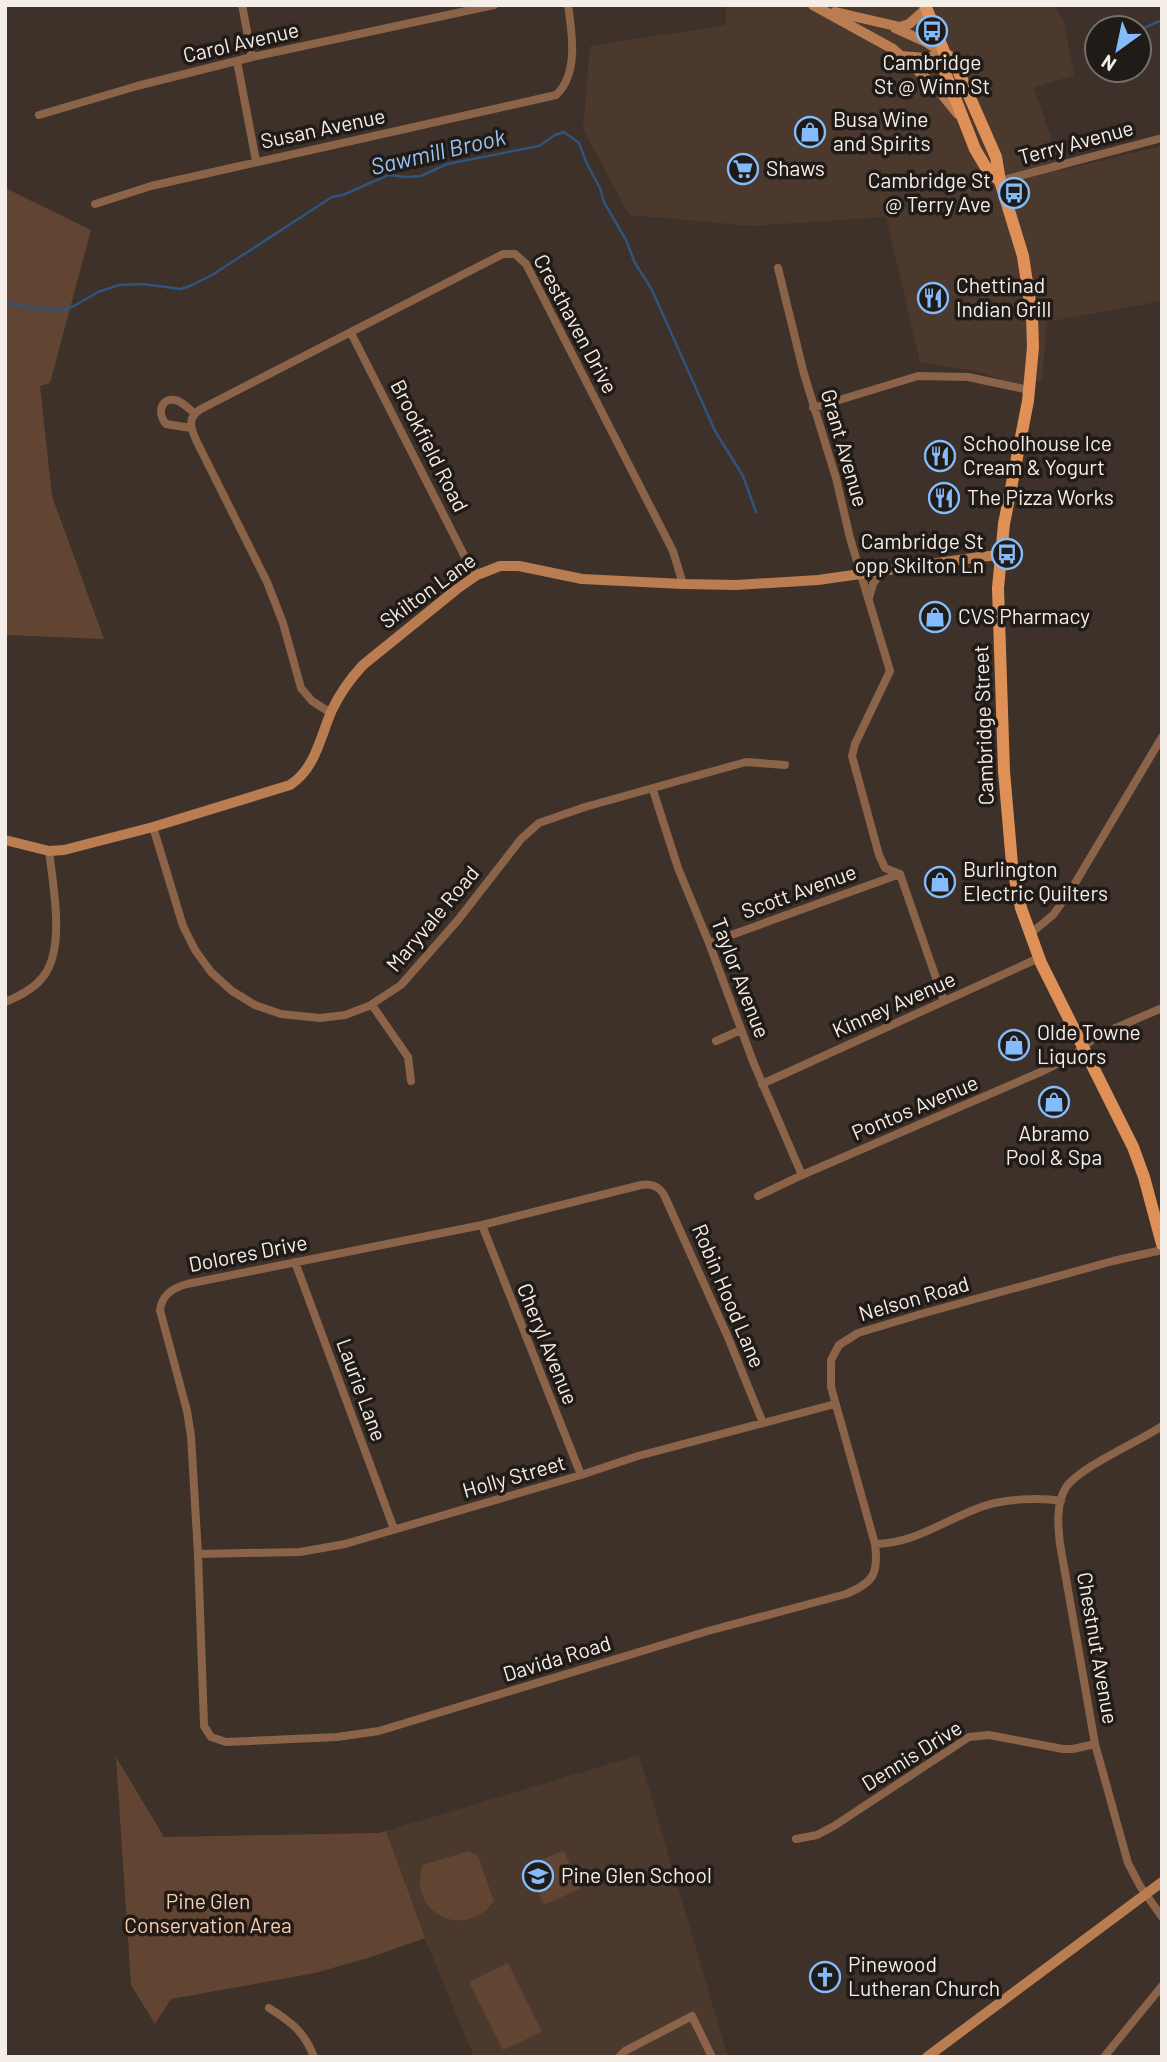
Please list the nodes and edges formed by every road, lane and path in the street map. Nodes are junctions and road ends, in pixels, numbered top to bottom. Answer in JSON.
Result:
{"nodes":[{"id":1,"x":242,"y":5,"type":"edge"},
{"id":2,"x":494,"y":5,"type":"edge"},
{"id":3,"x":568,"y":5,"type":"edge"},
{"id":4,"x":816,"y":7,"type":"edge"},
{"id":5,"x":925,"y":7,"type":"edge"},
{"id":6,"x":889,"y":26,"type":"junction"},
{"id":7,"x":945,"y":54,"type":"junction"},
{"id":8,"x":901,"y":56,"type":"junction"},
{"id":9,"x":252,"y":57,"type":"junction"},
{"id":10,"x":237,"y":61,"type":"junction"},
{"id":11,"x":39,"y":115,"type":"dead end"},
{"id":12,"x":968,"y":128,"type":"junction"},
{"id":13,"x":1162,"y":138,"type":"edge"},
{"id":14,"x":257,"y":161,"type":"junction"},
{"id":15,"x":1000,"y":181,"type":"junction"},
{"id":16,"x":95,"y":204,"type":"dead end"},
{"id":17,"x":778,"y":268,"type":"dead end"},
{"id":18,"x":351,"y":332,"type":"junction"},
{"id":19,"x":1029,"y":390,"type":"junction"},
{"id":20,"x":813,"y":408,"type":"junction"},
{"id":21,"x":194,"y":413,"type":"junction"},
{"id":22,"x":191,"y":428,"type":"junction"},
{"id":23,"x":1000,"y":555,"type":"junction"},
{"id":24,"x":881,"y":572,"type":"junction"},
{"id":25,"x":478,"y":575,"type":"junction"},
{"id":26,"x":861,"y":575,"type":"junction"},
{"id":27,"x":683,"y":584,"type":"junction"},
{"id":28,"x":869,"y":598,"type":"junction"},
{"id":29,"x":331,"y":712,"type":"junction"},
{"id":30,"x":1162,"y":737,"type":"edge"},
{"id":31,"x":785,"y":765,"type":"dead end"},
{"id":32,"x":653,"y":790,"type":"junction"},
{"id":33,"x":153,"y":827,"type":"junction"},
{"id":34,"x":5,"y":840,"type":"edge"},
{"id":35,"x":49,"y":851,"type":"junction"},
{"id":36,"x":900,"y":874,"type":"junction"},
{"id":37,"x":1030,"y":934,"type":"junction"},
{"id":38,"x":709,"y":943,"type":"junction"},
{"id":39,"x":1039,"y":958,"type":"junction"},
{"id":40,"x":944,"y":1001,"type":"junction"},
{"id":41,"x":5,"y":1002,"type":"edge"},
{"id":42,"x":372,"y":1005,"type":"junction"},
{"id":43,"x":1162,"y":1008,"type":"edge"},
{"id":44,"x":741,"y":1030,"type":"junction"},
{"id":45,"x":716,"y":1041,"type":"dead end"},
{"id":46,"x":1083,"y":1047,"type":"junction"},
{"id":47,"x":411,"y":1081,"type":"dead end"},
{"id":48,"x":762,"y":1084,"type":"junction"},
{"id":49,"x":802,"y":1175,"type":"junction"},
{"id":50,"x":655,"y":1185,"type":"joint"},
{"id":51,"x":758,"y":1196,"type":"dead end"},
{"id":52,"x":482,"y":1225,"type":"junction"},
{"id":53,"x":1162,"y":1244,"type":"edge"},
{"id":54,"x":1162,"y":1250,"type":"edge"},
{"id":55,"x":295,"y":1262,"type":"junction"},
{"id":56,"x":835,"y":1404,"type":"junction"},
{"id":57,"x":763,"y":1423,"type":"junction"},
{"id":58,"x":1162,"y":1426,"type":"edge"},
{"id":59,"x":581,"y":1475,"type":"junction"},
{"id":60,"x":1061,"y":1501,"type":"junction"},
{"id":61,"x":394,"y":1529,"type":"junction"},
{"id":62,"x":875,"y":1544,"type":"junction"},
{"id":63,"x":198,"y":1554,"type":"junction"},
{"id":64,"x":211,"y":1737,"type":"joint"},
{"id":65,"x":1095,"y":1744,"type":"junction"},
{"id":66,"x":796,"y":1839,"type":"dead end"},
{"id":67,"x":1162,"y":1882,"type":"edge"},
{"id":68,"x":1145,"y":1895,"type":"junction"},
{"id":69,"x":1162,"y":1917,"type":"edge"},
{"id":70,"x":1162,"y":1986,"type":"edge"},
{"id":71,"x":269,"y":2008,"type":"dead end"},
{"id":72,"x":314,"y":2057,"type":"edge"},
{"id":73,"x":619,"y":2057,"type":"edge"},
{"id":74,"x":712,"y":2057,"type":"edge"},
{"id":75,"x":927,"y":2057,"type":"edge"},
{"id":76,"x":1104,"y":2057,"type":"edge"}],
"edges":[{"from":1,"to":9,"type":"street"},
{"from":2,"to":9,"type":"street","name":"Carol Avenue"},
{"from":3,"to":14,"type":"street","name":"Susan Avenue"},
{"from":4,"to":6,"type":"street"},
{"from":4,"to":8,"type":"street"},
{"from":5,"to":6,"type":"street"},
{"from":5,"to":7,"type":"main road","name":"Cambridge Street"},
{"from":6,"to":7,"type":"street"},
{"from":7,"to":8,"type":"street"},
{"from":7,"to":12,"type":"main road","name":"Cambridge Street"},
{"from":7,"to":15,"type":"main road","name":"Cambridge Street"},
{"from":8,"to":12,"type":"street"},
{"from":9,"to":10,"type":"street","name":"Carol Avenue"},
{"from":10,"to":11,"type":"street","name":"Carol Avenue"},
{"from":10,"to":14,"type":"street"},
{"from":12,"to":15,"type":"main road","name":"Cambridge Street"},
{"from":13,"to":15,"type":"street","name":"Terry Avenue"},
{"from":14,"to":16,"type":"street","name":"Susan Avenue"},
{"from":15,"to":19,"type":"main road","name":"Cambridge Street"},
{"from":17,"to":20,"type":"street","name":"Grant Avenue"},
{"from":18,"to":21,"type":"street","name":"Cresthaven Drive"},
{"from":18,"to":25,"type":"street","name":"Brookfield Road"},
{"from":18,"to":27,"type":"street","name":"Cresthaven Drive"},
{"from":19,"to":20,"type":"street"},
{"from":19,"to":23,"type":"main road","name":"Cambridge Street"},
{"from":20,"to":26,"type":"street","name":"Grant Avenue"},
{"from":21,"to":22,"type":"street"},
{"from":21,"to":22,"type":"street"},
{"from":22,"to":29,"type":"street"},
{"from":23,"to":24,"type":"street","name":"Skilton Lane"},
{"from":23,"to":37,"type":"main road","name":"Cambridge Street"},
{"from":24,"to":26,"type":"street","name":"Skilton Lane"},
{"from":24,"to":28,"type":"street"},
{"from":25,"to":27,"type":"street","name":"Skilton Lane"},
{"from":25,"to":29,"type":"street","name":"Skilton Lane"},
{"from":26,"to":27,"type":"street","name":"Skilton Lane"},
{"from":26,"to":28,"type":"street","name":"Grant Avenue"},
{"from":28,"to":36,"type":"street","name":"Grant Avenue"},
{"from":29,"to":33,"type":"street","name":"Skilton Lane"},
{"from":30,"to":37,"type":"street"},
{"from":31,"to":32,"type":"street","name":"Maryvale Road"},
{"from":32,"to":38,"type":"street","name":"Taylor Avenue"},
{"from":32,"to":42,"type":"street","name":"Maryvale Road"},
{"from":33,"to":35,"type":"street","name":"Skilton Lane"},
{"from":33,"to":42,"type":"street","name":"Maryvale Road"},
{"from":34,"to":35,"type":"street","name":"Skilton Lane"},
{"from":35,"to":41,"type":"street"},
{"from":36,"to":38,"type":"street","name":"Scott Avenue"},
{"from":36,"to":40,"type":"street"},
{"from":37,"to":39,"type":"main road","name":"Cambridge Street"},
{"from":38,"to":44,"type":"street","name":"Taylor Avenue"},
{"from":39,"to":40,"type":"street","name":"Kinney Avenue"},
{"from":39,"to":46,"type":"main road","name":"Cambridge Street"},
{"from":40,"to":48,"type":"street","name":"Kinney Avenue"},
{"from":42,"to":47,"type":"street"},
{"from":43,"to":46,"type":"street","name":"Pontos Avenue"},
{"from":44,"to":45,"type":"street"},
{"from":44,"to":48,"type":"street","name":"Taylor Avenue"},
{"from":46,"to":49,"type":"street","name":"Pontos Avenue"},
{"from":46,"to":53,"type":"main road","name":"Cambridge Street"},
{"from":48,"to":49,"type":"street","name":"Taylor Avenue"},
{"from":49,"to":51,"type":"street","name":"Pontos Avenue"},
{"from":50,"to":52,"type":"street","name":"Dolores Drive"},
{"from":50,"to":57,"type":"street","name":"Robin Hood Lane"},
{"from":52,"to":55,"type":"street","name":"Dolores Drive"},
{"from":52,"to":59,"type":"street","name":"Cheryl Avenue"},
{"from":54,"to":56,"type":"street","name":"Nelson Road"},
{"from":55,"to":61,"type":"street","name":"Laurie Lane"},
{"from":55,"to":63,"type":"street","name":"Dolores Drive"},
{"from":56,"to":57,"type":"street","name":"Holly Street"},
{"from":56,"to":62,"type":"street","name":"Nelson Road"},
{"from":57,"to":59,"type":"street","name":"Holly Street"},
{"from":58,"to":60,"type":"street"},
{"from":59,"to":61,"type":"street","name":"Holly Street"},
{"from":60,"to":62,"type":"street"},
{"from":60,"to":65,"type":"street","name":"Chestnut Avenue"},
{"from":61,"to":63,"type":"street","name":"Holly Street"},
{"from":62,"to":64,"type":"street","name":"Davida Road"},
{"from":63,"to":64,"type":"street","name":"Dolores Drive"},
{"from":65,"to":66,"type":"street","name":"Dennis Drive"},
{"from":65,"to":68,"type":"street","name":"Chestnut Avenue"},
{"from":67,"to":68,"type":"street"},
{"from":68,"to":69,"type":"street","name":"Chestnut Avenue"},
{"from":68,"to":75,"type":"street"},
{"from":70,"to":76,"type":"street"},
{"from":71,"to":72,"type":"street"},
{"from":73,"to":74,"type":"street"}]}
